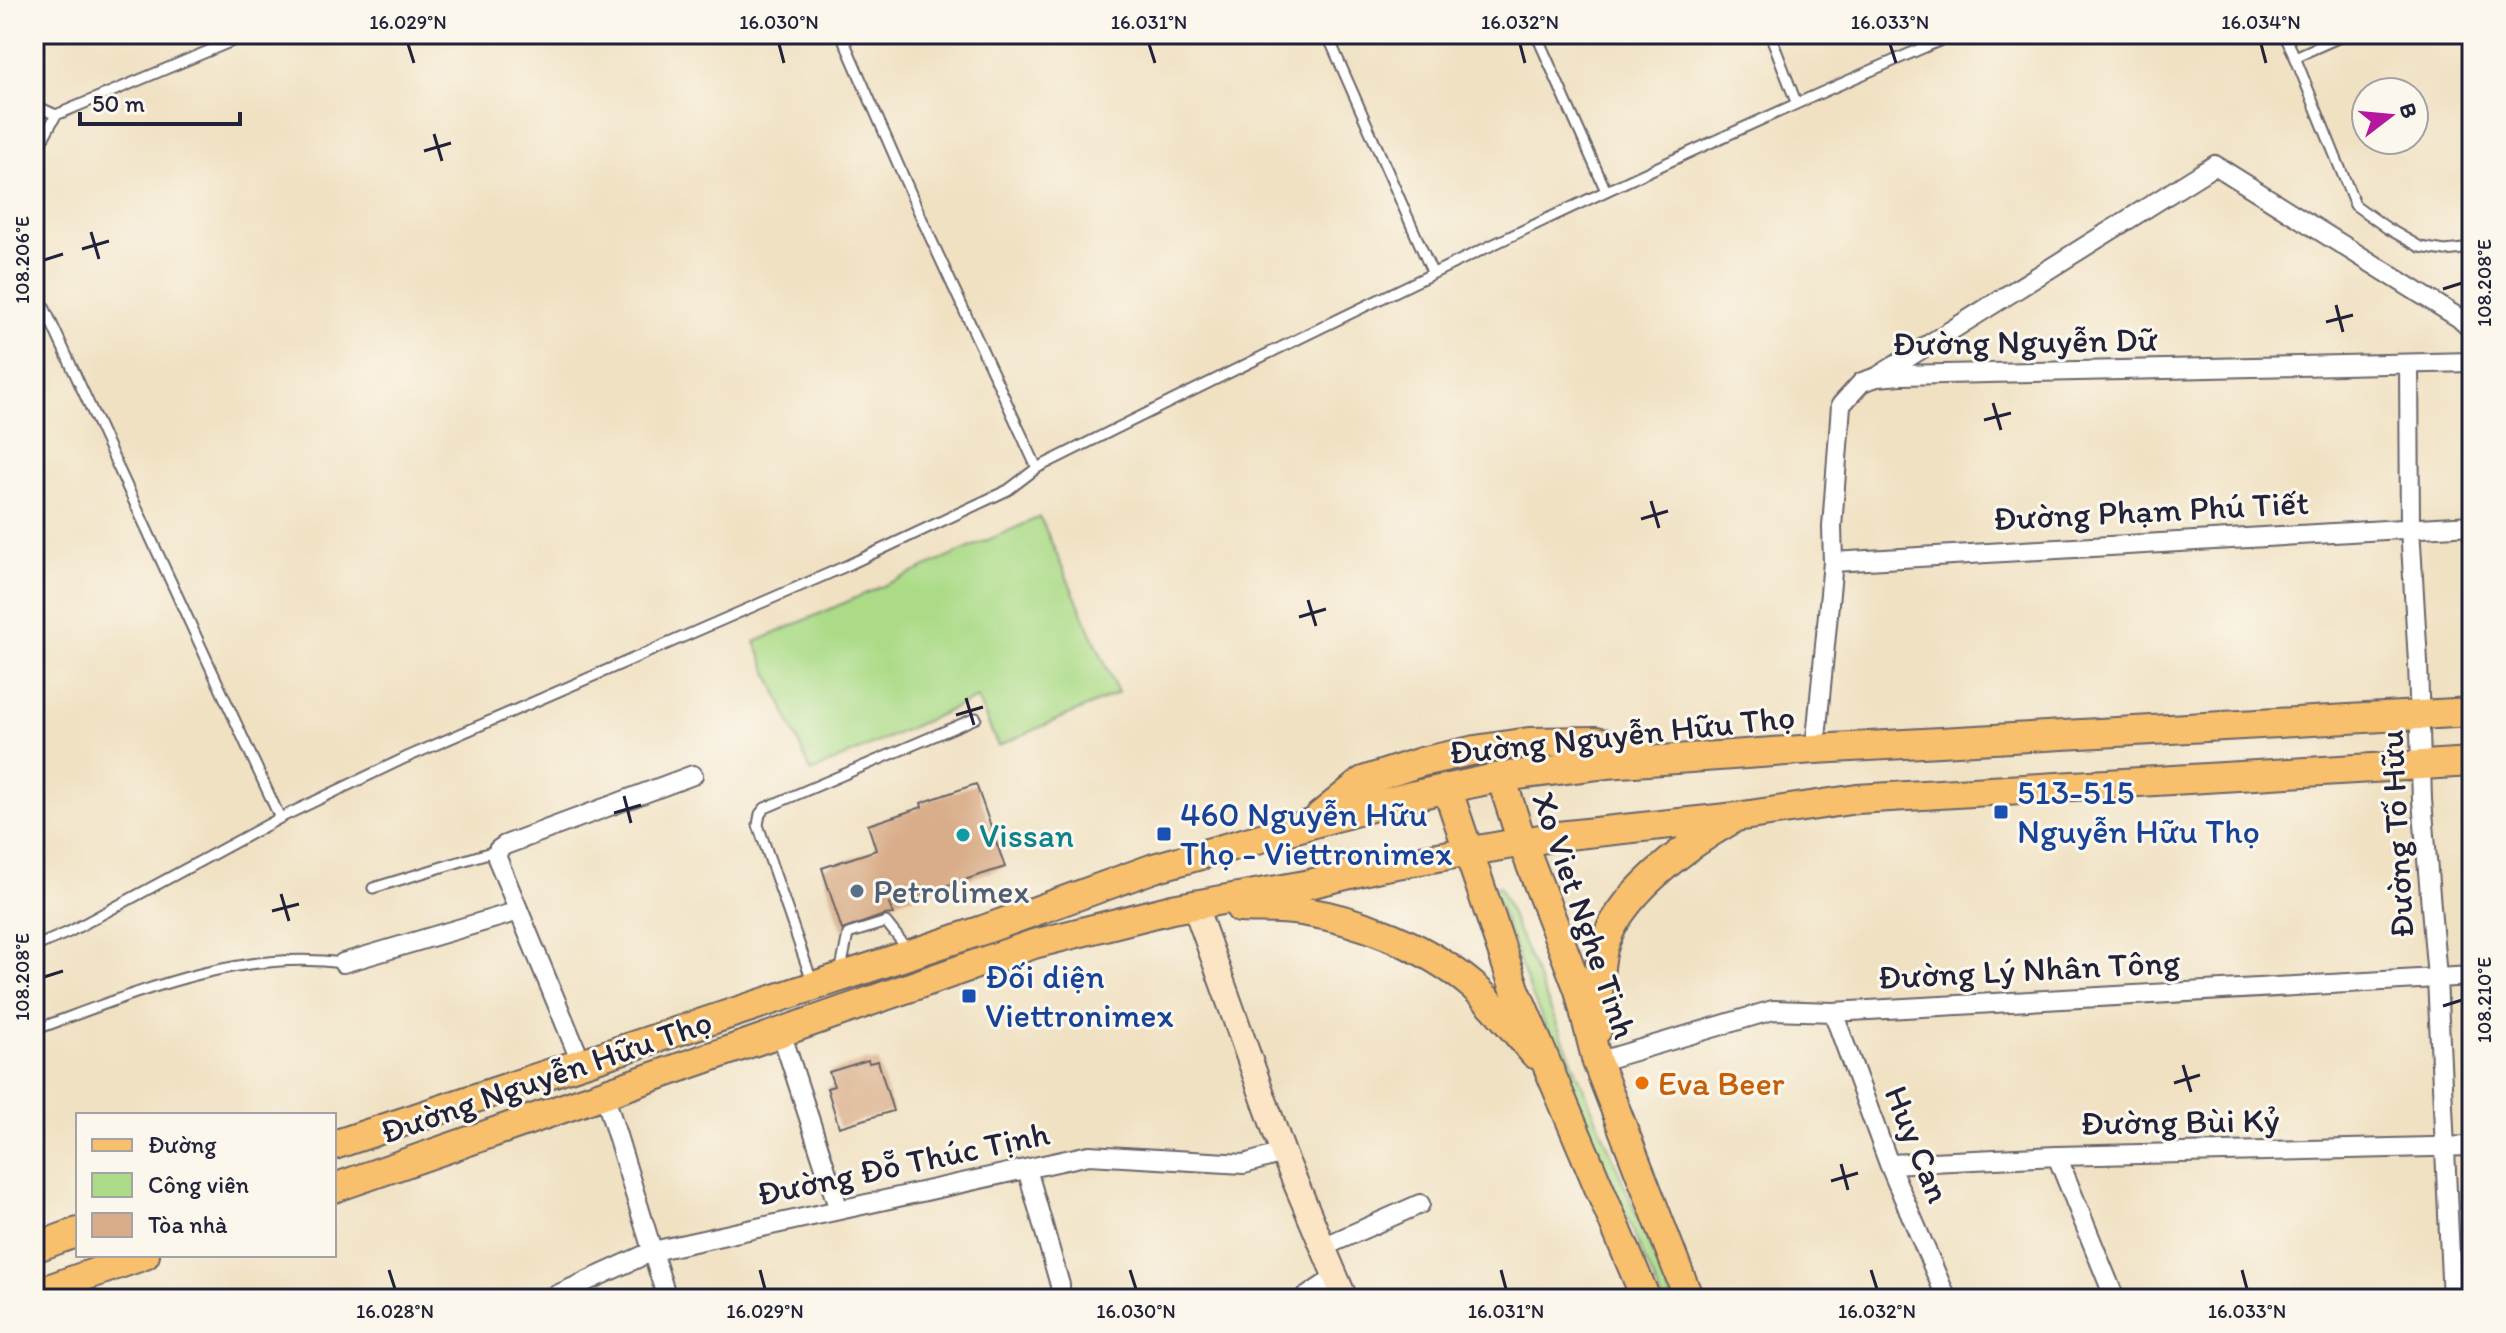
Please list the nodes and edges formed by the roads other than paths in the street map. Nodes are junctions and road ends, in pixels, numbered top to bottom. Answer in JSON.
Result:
{"nodes":[{"id":1,"x":249,"y":34,"type":"edge"},
{"id":2,"x":841,"y":34,"type":"edge"},
{"id":3,"x":1327,"y":34,"type":"edge"},
{"id":4,"x":1536,"y":34,"type":"edge"},
{"id":5,"x":1770,"y":34,"type":"edge"},
{"id":6,"x":1955,"y":34,"type":"edge"},
{"id":7,"x":2284,"y":34,"type":"edge"},
{"id":8,"x":2347,"y":34,"type":"edge"},
{"id":9,"x":2295,"y":57,"type":"junction"},
{"id":10,"x":1796,"y":102,"type":"junction"},
{"id":11,"x":34,"y":105,"type":"edge"},
{"id":12,"x":56,"y":115,"type":"junction"},
{"id":13,"x":34,"y":155,"type":"edge"},
{"id":14,"x":1606,"y":191,"type":"junction"},
{"id":15,"x":2472,"y":248,"type":"edge"},
{"id":16,"x":1432,"y":272,"type":"junction"},
{"id":17,"x":34,"y":285,"type":"edge"},
{"id":18,"x":2472,"y":330,"type":"edge"},
{"id":19,"x":2472,"y":362,"type":"edge"},
{"id":20,"x":2409,"y":364,"type":"junction"},
{"id":21,"x":1877,"y":377,"type":"junction"},
{"id":22,"x":1037,"y":468,"type":"junction"},
{"id":23,"x":2472,"y":525,"type":"edge"},
{"id":24,"x":2410,"y":527,"type":"junction"},
{"id":25,"x":1833,"y":562,"type":"junction"},
{"id":26,"x":2472,"y":712,"type":"edge"},
{"id":27,"x":2421,"y":714,"type":"junction"},
{"id":28,"x":976,"y":718,"type":"dead end"},
{"id":29,"x":1815,"y":749,"type":"junction"},
{"id":30,"x":1659,"y":761,"type":"junction"},
{"id":31,"x":2472,"y":762,"type":"edge"},
{"id":32,"x":2420,"y":765,"type":"junction"},
{"id":33,"x":693,"y":775,"type":"dead end"},
{"id":34,"x":1501,"y":777,"type":"junction"},
{"id":35,"x":1447,"y":788,"type":"junction"},
{"id":36,"x":1736,"y":817,"type":"junction"},
{"id":37,"x":280,"y":818,"type":"junction"},
{"id":38,"x":1312,"y":822,"type":"junction"},
{"id":39,"x":1522,"y":842,"type":"junction"},
{"id":40,"x":498,"y":850,"type":"junction"},
{"id":41,"x":1469,"y":852,"type":"junction"},
{"id":42,"x":373,"y":888,"type":"dead end"},
{"id":43,"x":1195,"y":906,"type":"junction"},
{"id":44,"x":519,"y":911,"type":"junction"},
{"id":45,"x":34,"y":947,"type":"edge"},
{"id":46,"x":911,"y":953,"type":"junction"},
{"id":47,"x":343,"y":963,"type":"joint"},
{"id":48,"x":2472,"y":976,"type":"edge"},
{"id":49,"x":2437,"y":978,"type":"junction"},
{"id":50,"x":826,"y":980,"type":"junction"},
{"id":51,"x":1833,"y":1012,"type":"junction"},
{"id":52,"x":34,"y":1030,"type":"edge"},
{"id":53,"x":781,"y":1032,"type":"junction"},
{"id":54,"x":581,"y":1062,"type":"junction"},
{"id":55,"x":1597,"y":1062,"type":"junction"},
{"id":56,"x":1552,"y":1074,"type":"junction"},
{"id":57,"x":604,"y":1093,"type":"junction"},
{"id":58,"x":336,"y":1144,"type":"edge"},
{"id":59,"x":2472,"y":1146,"type":"edge"},
{"id":60,"x":2443,"y":1147,"type":"junction"},
{"id":61,"x":1283,"y":1153,"type":"junction"},
{"id":62,"x":2057,"y":1156,"type":"junction"},
{"id":63,"x":1889,"y":1164,"type":"junction"},
{"id":64,"x":1027,"y":1169,"type":"junction"},
{"id":65,"x":336,"y":1187,"type":"edge"},
{"id":66,"x":1420,"y":1204,"type":"dead end"},
{"id":67,"x":839,"y":1210,"type":"junction"},
{"id":68,"x":76,"y":1233,"type":"edge"},
{"id":69,"x":1323,"y":1247,"type":"junction"},
{"id":70,"x":34,"y":1248,"type":"edge"},
{"id":71,"x":653,"y":1251,"type":"junction"},
{"id":72,"x":139,"y":1257,"type":"edge"},
{"id":73,"x":1341,"y":1288,"type":"edge"},
{"id":74,"x":34,"y":1294,"type":"edge"},
{"id":75,"x":556,"y":1297,"type":"edge"},
{"id":76,"x":667,"y":1299,"type":"edge"},
{"id":77,"x":1060,"y":1299,"type":"edge"},
{"id":78,"x":1303,"y":1299,"type":"edge"},
{"id":79,"x":1646,"y":1299,"type":"edge"},
{"id":80,"x":1689,"y":1299,"type":"edge"},
{"id":81,"x":1947,"y":1299,"type":"edge"},
{"id":82,"x":2115,"y":1299,"type":"edge"},
{"id":83,"x":2452,"y":1299,"type":"edge"}],
"edges":[{"from":1,"to":12,"type":"lane"},
{"from":2,"to":22,"type":"lane"},
{"from":3,"to":16,"type":"lane"},
{"from":4,"to":14,"type":"lane"},
{"from":5,"to":10,"type":"lane"},
{"from":6,"to":10,"type":"lane"},
{"from":7,"to":9,"type":"lane"},
{"from":8,"to":9,"type":"lane"},
{"from":9,"to":15,"type":"lane"},
{"from":10,"to":14,"type":"lane"},
{"from":11,"to":12,"type":"lane"},
{"from":12,"to":13,"type":"lane"},
{"from":14,"to":16,"type":"lane"},
{"from":16,"to":22,"type":"lane"},
{"from":17,"to":37,"type":"lane"},
{"from":18,"to":21,"type":"street"},
{"from":19,"to":20,"type":"street","name":"Đường Nguyễn Dữ"},
{"from":20,"to":21,"type":"street","name":"Đường Nguyễn Dữ"},
{"from":20,"to":24,"type":"street","name":"Đường Tố Hữu"},
{"from":21,"to":25,"type":"street","name":"Đường Nguyễn Dữ"},
{"from":22,"to":37,"type":"lane"},
{"from":23,"to":24,"type":"street","name":"Đường Phạm Phú Tiết"},
{"from":24,"to":25,"type":"street","name":"Đường Phạm Phú Tiết"},
{"from":24,"to":27,"type":"street","name":"Đường Tố Hữu"},
{"from":25,"to":29,"type":"street","name":"Đường Nguyễn Dữ"},
{"from":26,"to":27,"type":"main road","name":"Đường Nguyễn Hữu Thọ"},
{"from":27,"to":29,"type":"main road","name":"Đường Nguyễn Hữu Thọ"},
{"from":27,"to":32,"type":"street","name":"Đường Tố Hữu"},
{"from":28,"to":50,"type":"lane"},
{"from":29,"to":30,"type":"main road","name":"Đường Nguyễn Hữu Thọ"},
{"from":30,"to":34,"type":"main road","name":"Đường Nguyễn Hữu Thọ"},
{"from":30,"to":38,"type":"main road"},
{"from":31,"to":32,"type":"main road","name":"Đường Nguyễn Hữu Thọ"},
{"from":32,"to":36,"type":"main road","name":"Đường Nguyễn Hữu Thọ"},
{"from":32,"to":49,"type":"street","name":"Đường Tố Hữu"},
{"from":33,"to":40,"type":"street"},
{"from":34,"to":35,"type":"main road","name":"Đường Nguyễn Hữu Thọ"},
{"from":34,"to":39,"type":"main road","name":"Xo Viet Nghe Tinh"},
{"from":35,"to":38,"type":"main road","name":"Đường Nguyễn Hữu Thọ"},
{"from":35,"to":41,"type":"main road"},
{"from":36,"to":39,"type":"main road","name":"Đường Nguyễn Hữu Thọ"},
{"from":36,"to":55,"type":"main road"},
{"from":37,"to":45,"type":"lane"},
{"from":38,"to":46,"type":"main road","name":"Đường Nguyễn Hữu Thọ"},
{"from":39,"to":41,"type":"main road","name":"Đường Nguyễn Hữu Thọ"},
{"from":39,"to":55,"type":"main road","name":"Xo Viet Nghe Tinh"},
{"from":40,"to":42,"type":"lane"},
{"from":40,"to":44,"type":"street","name":"Đường Nguyễn Hữu Thọ"},
{"from":41,"to":43,"type":"main road","name":"Đường Nguyễn Hữu Thọ"},
{"from":41,"to":56,"type":"main road"},
{"from":43,"to":53,"type":"main road","name":"Đường Nguyễn Hữu Thọ"},
{"from":43,"to":56,"type":"main road"},
{"from":43,"to":61,"type":"street"},
{"from":44,"to":47,"type":"street"},
{"from":44,"to":54,"type":"street","name":"Đường Nguyễn Hữu Thọ"},
{"from":46,"to":50,"type":"main road","name":"Đường Nguyễn Hữu Thọ"},
{"from":46,"to":50,"type":"lane"},
{"from":47,"to":52,"type":"lane"},
{"from":48,"to":49,"type":"street","name":"Đường Lý Nhân Tông"},
{"from":49,"to":51,"type":"street","name":"Đường Lý Nhân Tông"},
{"from":49,"to":60,"type":"street","name":"Đường Tố Hữu"},
{"from":50,"to":54,"type":"main road","name":"Đường Nguyễn Hữu Thọ"},
{"from":51,"to":55,"type":"street","name":"Đường Lý Nhân Tông"},
{"from":51,"to":63,"type":"street","name":"Huy Can"},
{"from":53,"to":57,"type":"main road","name":"Đường Nguyễn Hữu Thọ"},
{"from":53,"to":67,"type":"street"},
{"from":54,"to":58,"type":"main road","name":"Đường Nguyễn Hữu Thọ"},
{"from":55,"to":80,"type":"main road","name":"Xo Viet Nghe Tinh"},
{"from":56,"to":79,"type":"main road"},
{"from":57,"to":65,"type":"main road","name":"Đường Nguyễn Hữu Thọ"},
{"from":57,"to":71,"type":"street"},
{"from":59,"to":60,"type":"street","name":"Đường Bùi Kỷ"},
{"from":60,"to":62,"type":"street","name":"Đường Bùi Kỷ"},
{"from":60,"to":83,"type":"street","name":"Đường Tố Hữu"},
{"from":61,"to":64,"type":"street","name":"Đường Đỗ Thúc Tịnh"},
{"from":61,"to":69,"type":"street"},
{"from":62,"to":63,"type":"street","name":"Đường Bùi Kỷ"},
{"from":62,"to":82,"type":"street"},
{"from":63,"to":81,"type":"street","name":"Huy Can"},
{"from":64,"to":67,"type":"street","name":"Đường Đỗ Thúc Tịnh"},
{"from":64,"to":77,"type":"street"},
{"from":66,"to":69,"type":"street"},
{"from":67,"to":71,"type":"street","name":"Đường Đỗ Thúc Tịnh"},
{"from":68,"to":70,"type":"main road"},
{"from":69,"to":73,"type":"street"},
{"from":71,"to":75,"type":"street","name":"Đường Đỗ Thúc Tịnh"},
{"from":71,"to":76,"type":"street"},
{"from":72,"to":74,"type":"main road"},
{"from":73,"to":78,"type":"street"}]}
